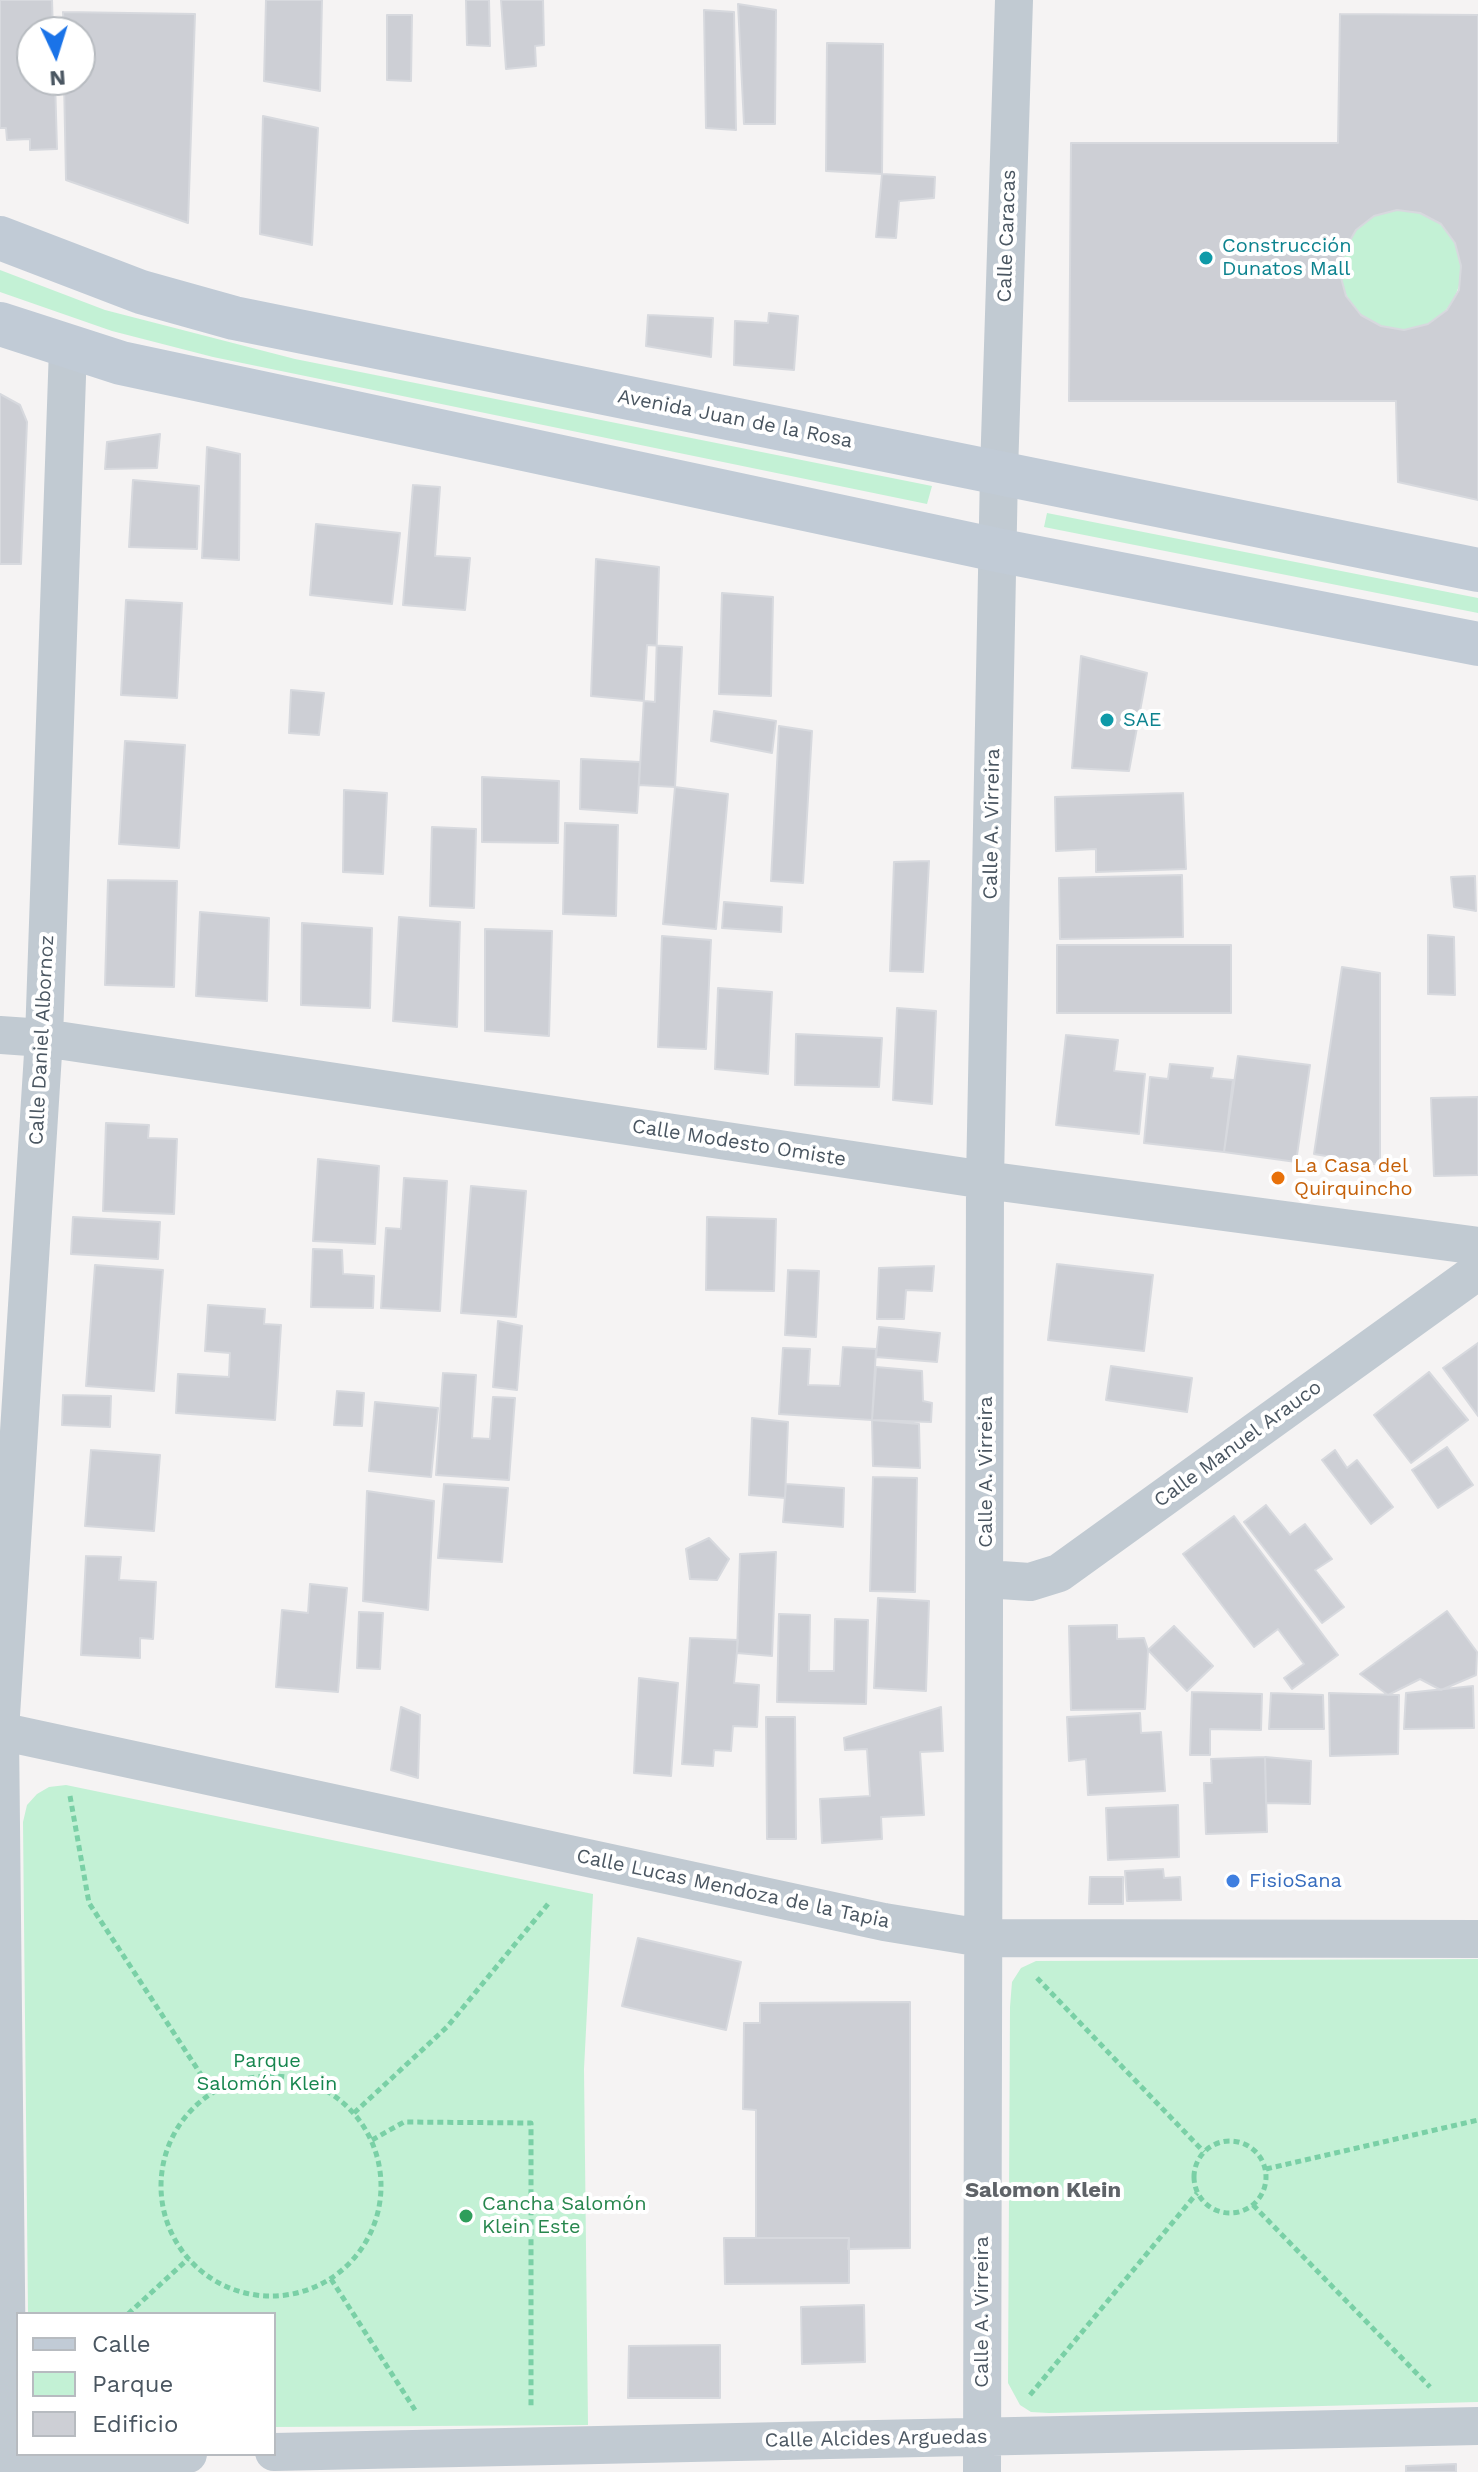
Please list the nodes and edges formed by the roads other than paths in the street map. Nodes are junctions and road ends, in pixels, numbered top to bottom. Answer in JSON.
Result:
{"nodes":[{"id":1,"x":1014,"y":0,"type":"edge"},
{"id":2,"x":0,"y":238,"type":"edge"},
{"id":3,"x":0,"y":324,"type":"edge"},
{"id":4,"x":68,"y":348,"type":"junction"},
{"id":5,"x":999,"y":472,"type":"junction"},
{"id":6,"x":997,"y":550,"type":"junction"},
{"id":7,"x":1478,"y":570,"type":"edge"},
{"id":8,"x":1478,"y":644,"type":"edge"},
{"id":9,"x":0,"y":1035,"type":"edge"},
{"id":10,"x":44,"y":1038,"type":"junction"},
{"id":11,"x":985,"y":1180,"type":"junction"},
{"id":12,"x":1478,"y":1246,"type":"edge"},
{"id":13,"x":1478,"y":1271,"type":"edge"},
{"id":14,"x":986,"y":1579,"type":"junction"},
{"id":15,"x":0,"y":1732,"type":"edge"},
{"id":16,"x":982,"y":1938,"type":"junction"},
{"id":17,"x":1478,"y":1939,"type":"edge"},
{"id":18,"x":1478,"y":2426,"type":"edge"},
{"id":19,"x":519,"y":2445,"type":"edge"},
{"id":20,"x":276,"y":2452,"type":"edge"},
{"id":21,"x":982,"y":2454,"type":"edge"},
{"id":22,"x":147,"y":2456,"type":"edge"},
{"id":23,"x":5,"y":2463,"type":"edge"}],
"edges":[{"from":1,"to":5,"type":"street","name":"Calle Caracas"},
{"from":2,"to":5,"type":"main road","name":"Avenida Juan de la Rosa"},
{"from":3,"to":4,"type":"main road"},
{"from":4,"to":6,"type":"main road"},
{"from":4,"to":10,"type":"street","name":"Calle Daniel Albornoz"},
{"from":5,"to":6,"type":"street","name":"Calle A. Virreira"},
{"from":5,"to":7,"type":"main road","name":"Avenida Juan de la Rosa"},
{"from":6,"to":8,"type":"main road"},
{"from":6,"to":11,"type":"street","name":"Calle A. Virreira"},
{"from":9,"to":10,"type":"street","name":"Calle Modesto Omiste"},
{"from":10,"to":11,"type":"street","name":"Calle Modesto Omiste"},
{"from":10,"to":15,"type":"street","name":"Calle Daniel Albornoz"},
{"from":11,"to":12,"type":"street","name":"Calle Modesto Omiste"},
{"from":11,"to":14,"type":"street","name":"Calle A. Virreira"},
{"from":13,"to":14,"type":"street","name":"Calle Manuel Arauco"},
{"from":14,"to":16,"type":"street","name":"Calle A. Virreira"},
{"from":15,"to":16,"type":"street","name":"Calle Lucas Mendoza de la Tapia"},
{"from":15,"to":23,"type":"street","name":"Calle Daniel Albornoz"},
{"from":16,"to":17,"type":"street","name":"Calle Lucas Mendoza de la Tapia"},
{"from":16,"to":21,"type":"street","name":"Calle A. Virreira"},
{"from":18,"to":21,"type":"street","name":"Calle Alcides Arguedas"},
{"from":19,"to":20,"type":"street","name":"Calle Alcides Arguedas"},
{"from":19,"to":21,"type":"street","name":"Calle Alcides Arguedas"},
{"from":22,"to":23,"type":"street"}]}
